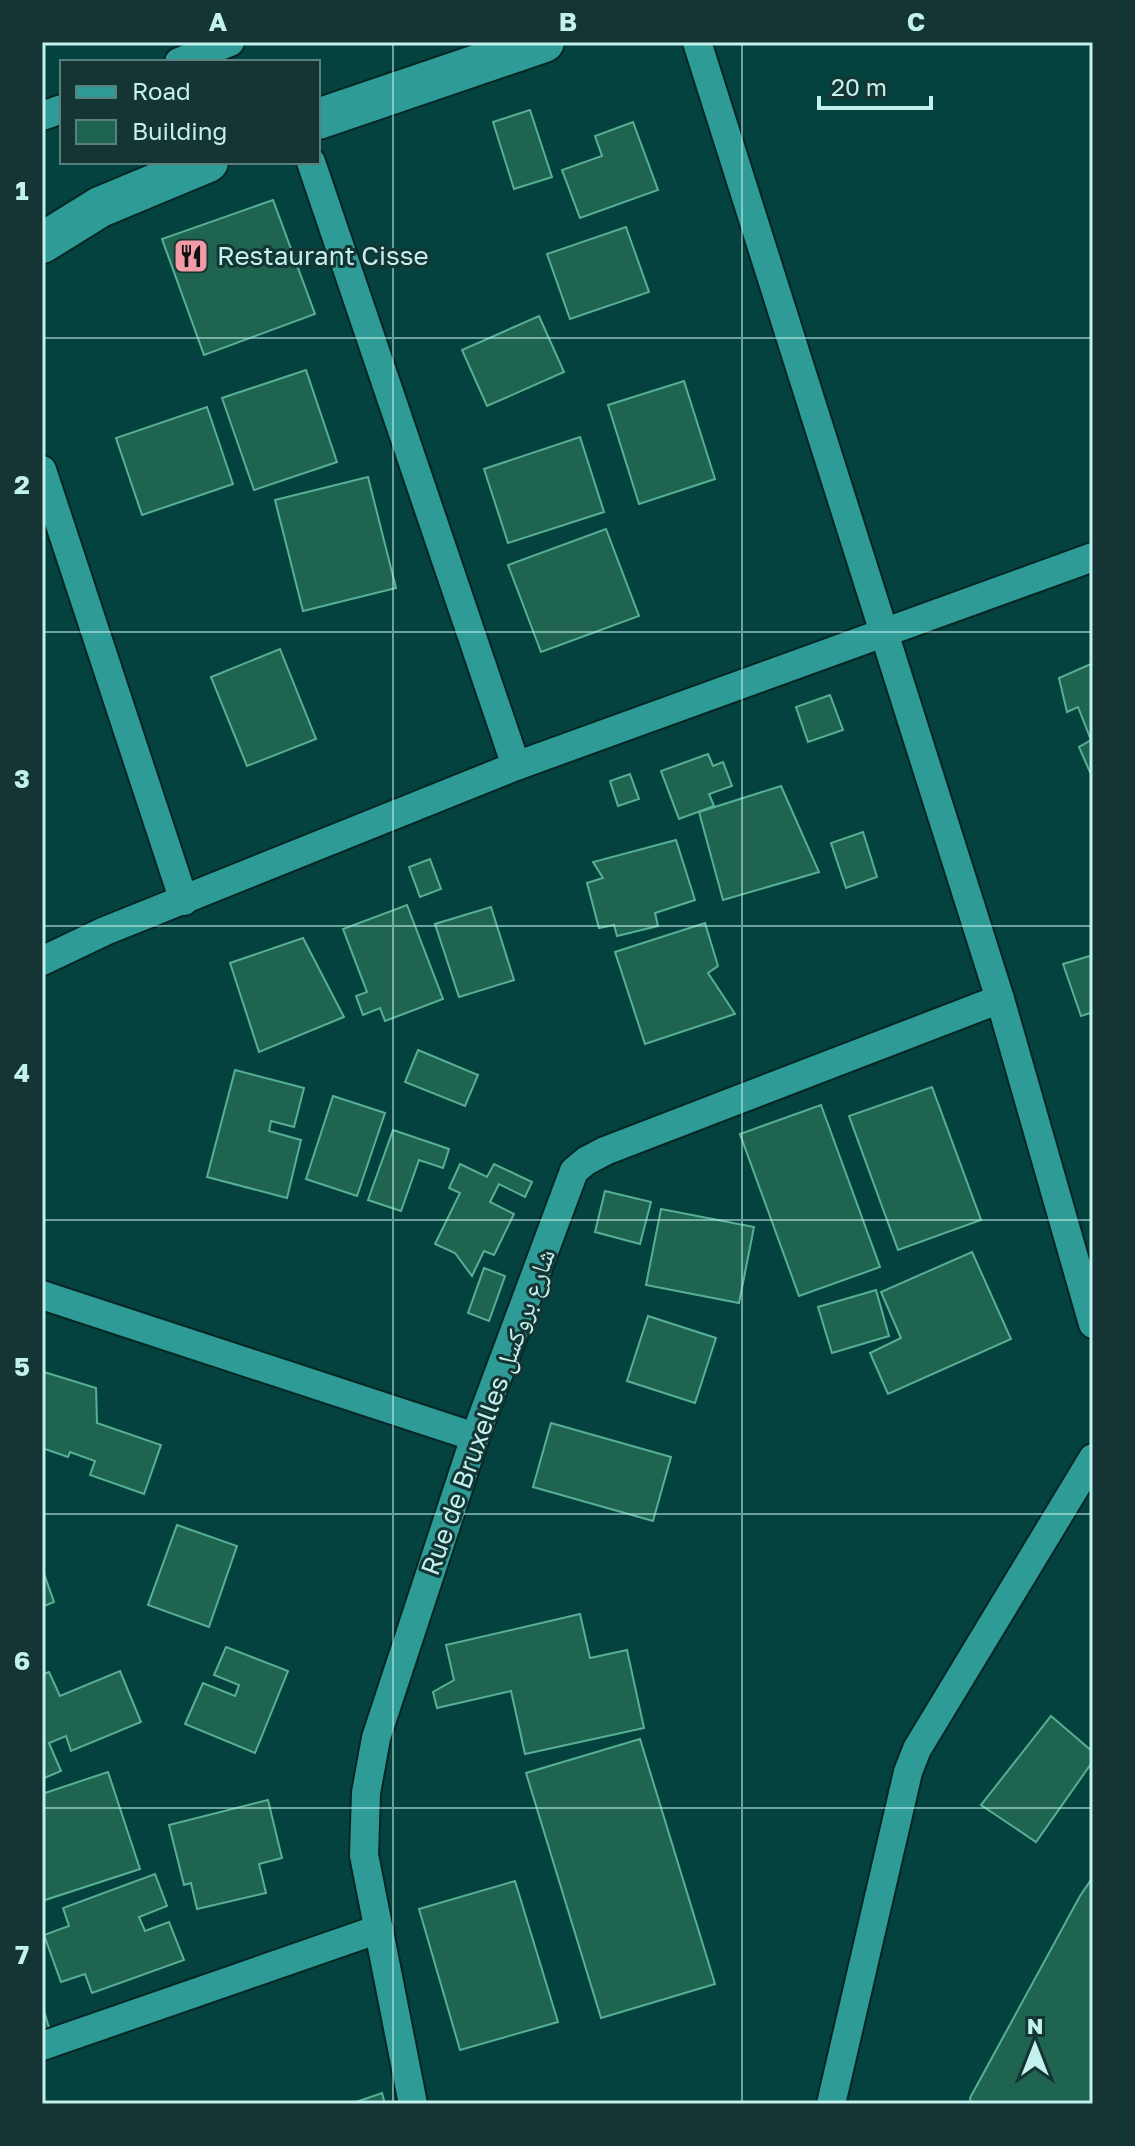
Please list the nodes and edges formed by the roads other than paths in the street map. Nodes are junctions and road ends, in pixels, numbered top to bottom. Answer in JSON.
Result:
{"nodes":[{"id":1,"x":230,"y":42,"type":"edge"},
{"id":2,"x":544,"y":42,"type":"edge"},
{"id":3,"x":697,"y":42,"type":"edge"},
{"id":4,"x":184,"y":60,"type":"edge"},
{"id":5,"x":320,"y":118,"type":"edge"},
{"id":6,"x":203,"y":164,"type":"edge"},
{"id":7,"x":312,"y":164,"type":"edge"},
{"id":8,"x":42,"y":243,"type":"edge"},
{"id":9,"x":42,"y":470,"type":"edge"},
{"id":10,"x":1093,"y":557,"type":"edge"},
{"id":11,"x":883,"y":632,"type":"junction"},
{"id":12,"x":516,"y":766,"type":"junction"},
{"id":13,"x":184,"y":901,"type":"junction"},
{"id":14,"x":42,"y":961,"type":"edge"},
{"id":15,"x":1000,"y":999,"type":"junction"},
{"id":16,"x":42,"y":1295,"type":"edge"},
{"id":17,"x":1093,"y":1324,"type":"edge"},
{"id":18,"x":475,"y":1437,"type":"junction"},
{"id":19,"x":1093,"y":1458,"type":"edge"},
{"id":20,"x":379,"y":1929,"type":"junction"},
{"id":21,"x":42,"y":2046,"type":"edge"},
{"id":22,"x":413,"y":2104,"type":"edge"},
{"id":23,"x":831,"y":2104,"type":"edge"}],
"edges":[{"from":1,"to":4,"type":"street"},
{"from":2,"to":5,"type":"street"},
{"from":3,"to":11,"type":"street"},
{"from":6,"to":8,"type":"street"},
{"from":7,"to":12,"type":"street"},
{"from":9,"to":13,"type":"street"},
{"from":10,"to":11,"type":"street"},
{"from":11,"to":12,"type":"street"},
{"from":11,"to":15,"type":"street"},
{"from":12,"to":13,"type":"street"},
{"from":13,"to":14,"type":"street"},
{"from":15,"to":17,"type":"street"},
{"from":15,"to":18,"type":"street","name":"Rue de Bruxelles شارع بروكسل"},
{"from":16,"to":18,"type":"street"},
{"from":18,"to":20,"type":"street","name":"Rue de Bruxelles شارع بروكسل"},
{"from":19,"to":23,"type":"street"},
{"from":20,"to":21,"type":"street"},
{"from":20,"to":22,"type":"street","name":"Rue de Bruxelles شارع بروكسل"}]}
